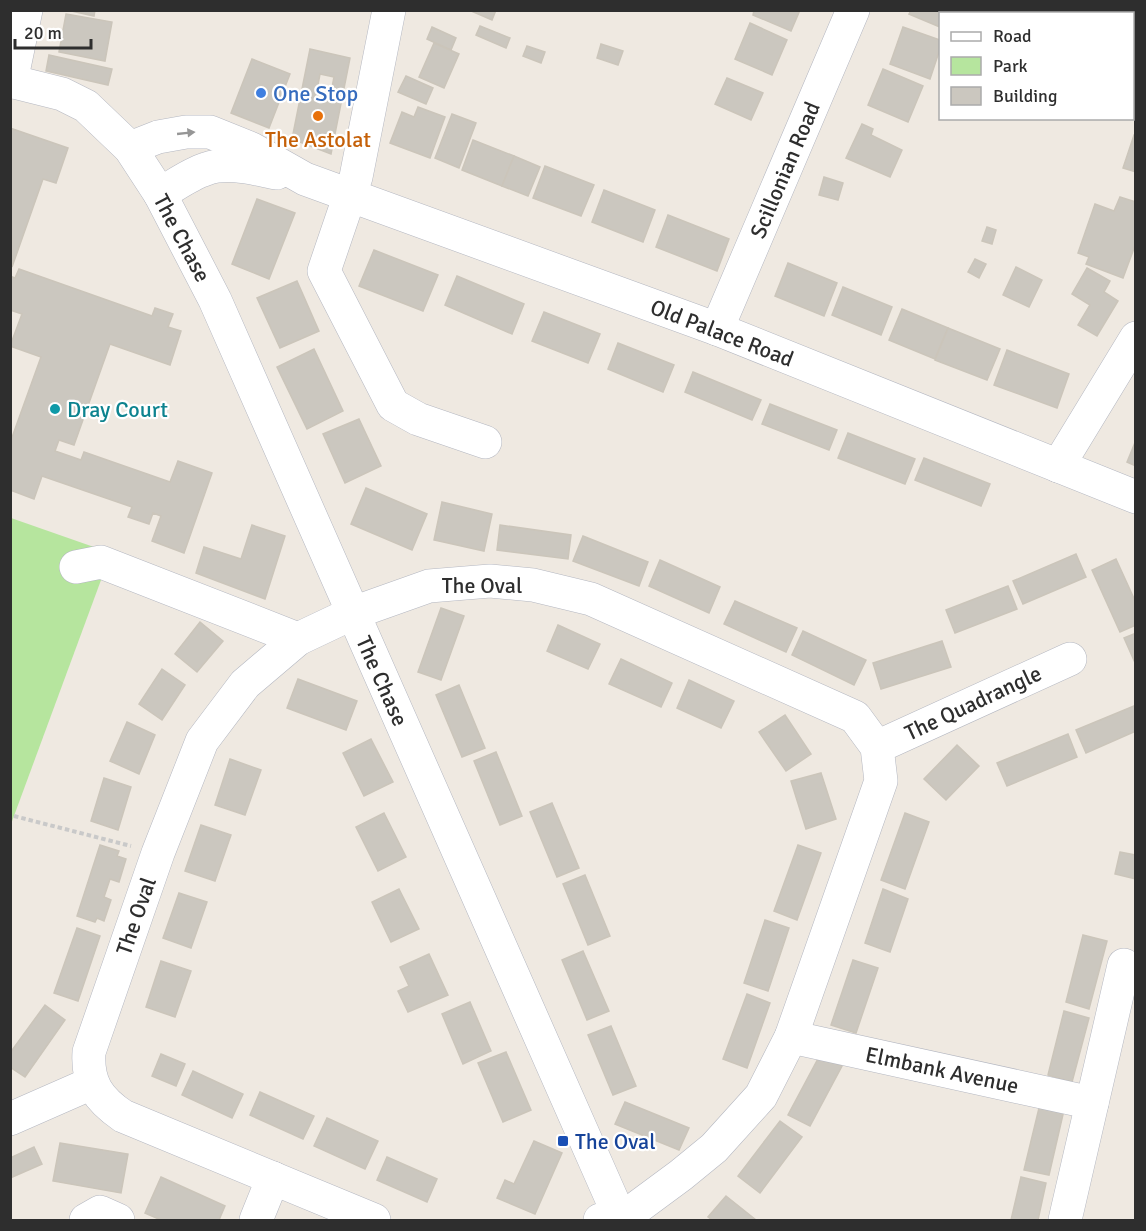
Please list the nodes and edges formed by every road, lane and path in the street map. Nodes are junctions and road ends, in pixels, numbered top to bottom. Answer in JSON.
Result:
{"nodes":[{"id":1,"x":26,"y":10,"type":"edge"},
{"id":2,"x":389,"y":10,"type":"edge"},
{"id":3,"x":853,"y":10,"type":"edge"},
{"id":4,"x":11,"y":82,"type":"edge"},
{"id":5,"x":130,"y":148,"type":"junction"},
{"id":6,"x":305,"y":179,"type":"junction"},
{"id":7,"x":160,"y":194,"type":"junction"},
{"id":8,"x":349,"y":195,"type":"junction"},
{"id":9,"x":717,"y":330,"type":"junction"},
{"id":10,"x":1136,"y":338,"type":"edge"},
{"id":11,"x":485,"y":442,"type":"dead end"},
{"id":12,"x":1058,"y":466,"type":"junction"},
{"id":13,"x":1136,"y":497,"type":"edge"},
{"id":14,"x":76,"y":567,"type":"dead end"},
{"id":15,"x":353,"y":613,"type":"junction"},
{"id":16,"x":298,"y":639,"type":"junction"},
{"id":17,"x":1070,"y":659,"type":"dead end"},
{"id":18,"x":877,"y":747,"type":"junction"},
{"id":19,"x":14,"y":816,"type":"dead end"},
{"id":20,"x":158,"y":853,"type":"junction"},
{"id":21,"x":1124,"y":964,"type":"dead end"},
{"id":22,"x":791,"y":1037,"type":"junction"},
{"id":23,"x":92,"y":1083,"type":"junction"},
{"id":24,"x":1092,"y":1102,"type":"junction"},
{"id":25,"x":10,"y":1119,"type":"edge"},
{"id":26,"x":273,"y":1178,"type":"junction"},
{"id":27,"x":613,"y":1218,"type":"edge"},
{"id":28,"x":86,"y":1221,"type":"edge"},
{"id":29,"x":118,"y":1221,"type":"edge"},
{"id":30,"x":256,"y":1221,"type":"edge"},
{"id":31,"x":374,"y":1221,"type":"edge"},
{"id":32,"x":1065,"y":1221,"type":"edge"}],
"edges":[{"from":1,"to":4,"type":"street"},
{"from":2,"to":8,"type":"street"},
{"from":3,"to":9,"type":"street","name":"Scillonian Road"},
{"from":4,"to":5,"type":"street","name":"The Chase"},
{"from":5,"to":6,"type":"street","name":"Old Palace Road","one_way":true},
{"from":5,"to":7,"type":"street","name":"The Chase"},
{"from":6,"to":7,"type":"street","name":"Old Palace Road"},
{"from":6,"to":8,"type":"street","name":"Old Palace Road"},
{"from":7,"to":15,"type":"street","name":"The Chase"},
{"from":8,"to":9,"type":"street","name":"Old Palace Road"},
{"from":8,"to":11,"type":"street"},
{"from":9,"to":12,"type":"street","name":"Old Palace Road"},
{"from":10,"to":12,"type":"street"},
{"from":12,"to":13,"type":"street","name":"Old Palace Road"},
{"from":14,"to":16,"type":"street"},
{"from":15,"to":16,"type":"street","name":"The Oval"},
{"from":15,"to":18,"type":"street","name":"The Oval"},
{"from":15,"to":27,"type":"street","name":"The Chase"},
{"from":16,"to":20,"type":"street","name":"The Oval"},
{"from":17,"to":18,"type":"street","name":"The Quadrangle"},
{"from":18,"to":22,"type":"street","name":"The Oval"},
{"from":19,"to":20,"type":"path"},
{"from":20,"to":23,"type":"street","name":"The Oval"},
{"from":21,"to":24,"type":"street"},
{"from":22,"to":24,"type":"street","name":"Elmbank Avenue"},
{"from":22,"to":27,"type":"street","name":"The Oval"},
{"from":23,"to":25,"type":"street"},
{"from":23,"to":26,"type":"street"},
{"from":24,"to":32,"type":"street"},
{"from":26,"to":30,"type":"street"},
{"from":26,"to":31,"type":"street"},
{"from":28,"to":29,"type":"street"}]}
